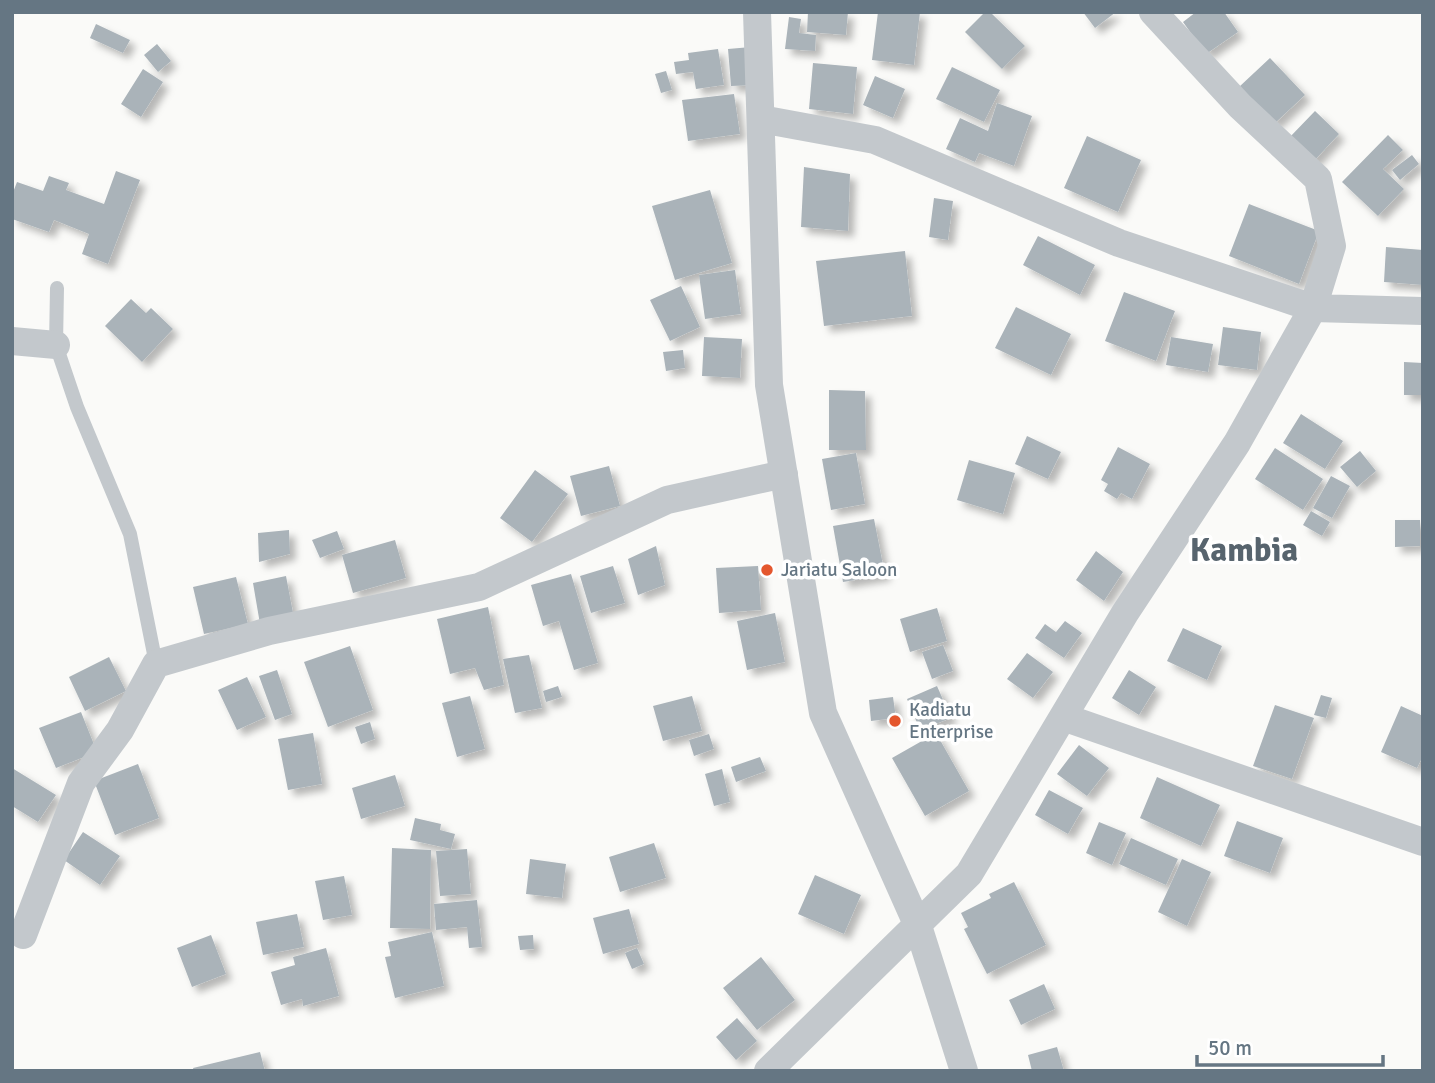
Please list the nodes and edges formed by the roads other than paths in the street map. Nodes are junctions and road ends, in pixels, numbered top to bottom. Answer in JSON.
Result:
{"nodes":[{"id":1,"x":757,"y":12,"type":"edge"},
{"id":2,"x":1153,"y":12,"type":"edge"},
{"id":3,"x":761,"y":119,"type":"junction"},
{"id":4,"x":57,"y":288,"type":"dead end"},
{"id":5,"x":1313,"y":308,"type":"junction"},
{"id":6,"x":1423,"y":311,"type":"edge"},
{"id":7,"x":12,"y":341,"type":"edge"},
{"id":8,"x":56,"y":345,"type":"junction"},
{"id":9,"x":784,"y":474,"type":"junction"},
{"id":10,"x":156,"y":664,"type":"junction"},
{"id":11,"x":1063,"y":717,"type":"junction"},
{"id":12,"x":1423,"y":842,"type":"edge"},
{"id":13,"x":918,"y":926,"type":"junction"},
{"id":14,"x":23,"y":935,"type":"dead end"},
{"id":15,"x":768,"y":1071,"type":"edge"},
{"id":16,"x":964,"y":1071,"type":"edge"}],
"edges":[{"from":1,"to":3,"type":"street"},
{"from":2,"to":5,"type":"street"},
{"from":3,"to":5,"type":"street"},
{"from":3,"to":9,"type":"street"},
{"from":4,"to":8,"type":"lane"},
{"from":5,"to":6,"type":"street"},
{"from":5,"to":11,"type":"street"},
{"from":7,"to":8,"type":"street"},
{"from":8,"to":10,"type":"lane"},
{"from":9,"to":10,"type":"street"},
{"from":9,"to":13,"type":"street"},
{"from":10,"to":14,"type":"street"},
{"from":11,"to":12,"type":"street"},
{"from":11,"to":13,"type":"street"},
{"from":13,"to":15,"type":"street"},
{"from":13,"to":16,"type":"street"}]}
